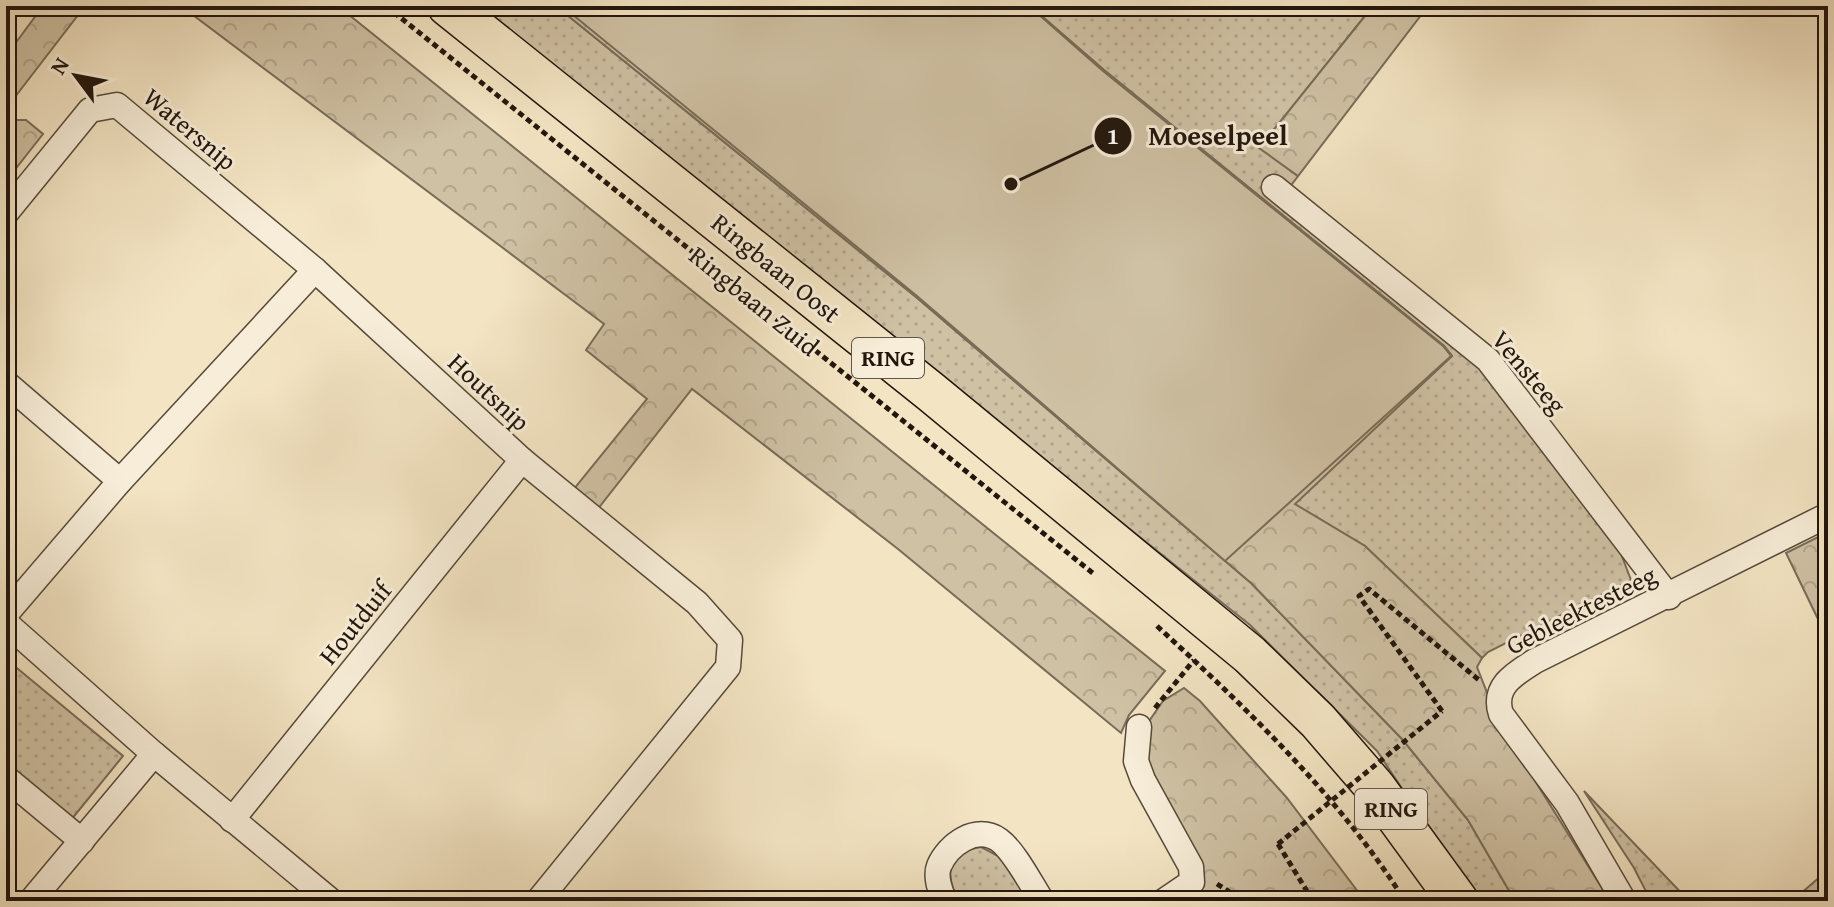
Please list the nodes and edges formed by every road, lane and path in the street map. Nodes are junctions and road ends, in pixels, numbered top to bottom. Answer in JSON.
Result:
{"nodes":[{"id":1,"x":386,"y":6,"type":"edge"},
{"id":2,"x":448,"y":6,"type":"edge"},
{"id":3,"x":1274,"y":187,"type":"dead end"},
{"id":4,"x":6,"y":213,"type":"edge"},
{"id":5,"x":315,"y":270,"type":"junction"},
{"id":6,"x":6,"y":383,"type":"edge"},
{"id":7,"x":522,"y":460,"type":"junction"},
{"id":8,"x":120,"y":481,"type":"junction"},
{"id":9,"x":1828,"y":515,"type":"edge"},
{"id":10,"x":1100,"y":579,"type":"dead end"},
{"id":11,"x":1669,"y":597,"type":"junction"},
{"id":12,"x":6,"y":614,"type":"edge"},
{"id":13,"x":1149,"y":619,"type":"dead end"},
{"id":14,"x":6,"y":623,"type":"edge"},
{"id":15,"x":1194,"y":660,"type":"junction"},
{"id":16,"x":1499,"y":696,"type":"junction"},
{"id":17,"x":1139,"y":727,"type":"joint"},
{"id":18,"x":154,"y":754,"type":"junction"},
{"id":19,"x":6,"y":778,"type":"edge"},
{"id":20,"x":232,"y":820,"type":"junction"},
{"id":21,"x":82,"y":841,"type":"junction"},
{"id":22,"x":31,"y":901,"type":"edge"},
{"id":23,"x":331,"y":901,"type":"edge"},
{"id":24,"x":538,"y":901,"type":"edge"},
{"id":25,"x":945,"y":901,"type":"edge"},
{"id":26,"x":1042,"y":901,"type":"edge"},
{"id":27,"x":1164,"y":901,"type":"edge"},
{"id":28,"x":1313,"y":901,"type":"edge"},
{"id":29,"x":1405,"y":901,"type":"edge"},
{"id":30,"x":1458,"y":901,"type":"edge"},
{"id":31,"x":1624,"y":901,"type":"edge"}],
"edges":[{"from":1,"to":10,"type":"path","name":"Ringbaan Zuid"},
{"from":2,"to":30,"type":"main road","name":"Ringbaan Oost","number":"RING"},
{"from":3,"to":11,"type":"street","name":"Vensteeg"},
{"from":4,"to":5,"type":"street","name":"Watersnip"},
{"from":5,"to":7,"type":"street","name":"Houtsnip"},
{"from":5,"to":8,"type":"street"},
{"from":6,"to":8,"type":"street"},
{"from":7,"to":20,"type":"street","name":"Houtduif"},
{"from":7,"to":24,"type":"street","name":"Houtsnip"},
{"from":8,"to":12,"type":"street"},
{"from":9,"to":11,"type":"street","name":"Gebleektesteeg"},
{"from":11,"to":16,"type":"street","name":"Gebleektesteeg"},
{"from":13,"to":15,"type":"path"},
{"from":14,"to":18,"type":"street"},
{"from":15,"to":17,"type":"path"},
{"from":15,"to":29,"type":"path"},
{"from":16,"to":28,"type":"path","bridge":true},
{"from":16,"to":31,"type":"street","name":"Gebleektesteeg"},
{"from":17,"to":27,"type":"street"},
{"from":18,"to":20,"type":"street"},
{"from":18,"to":21,"type":"street"},
{"from":19,"to":21,"type":"street"},
{"from":20,"to":23,"type":"street"},
{"from":21,"to":22,"type":"street"},
{"from":25,"to":26,"type":"street"}]}
